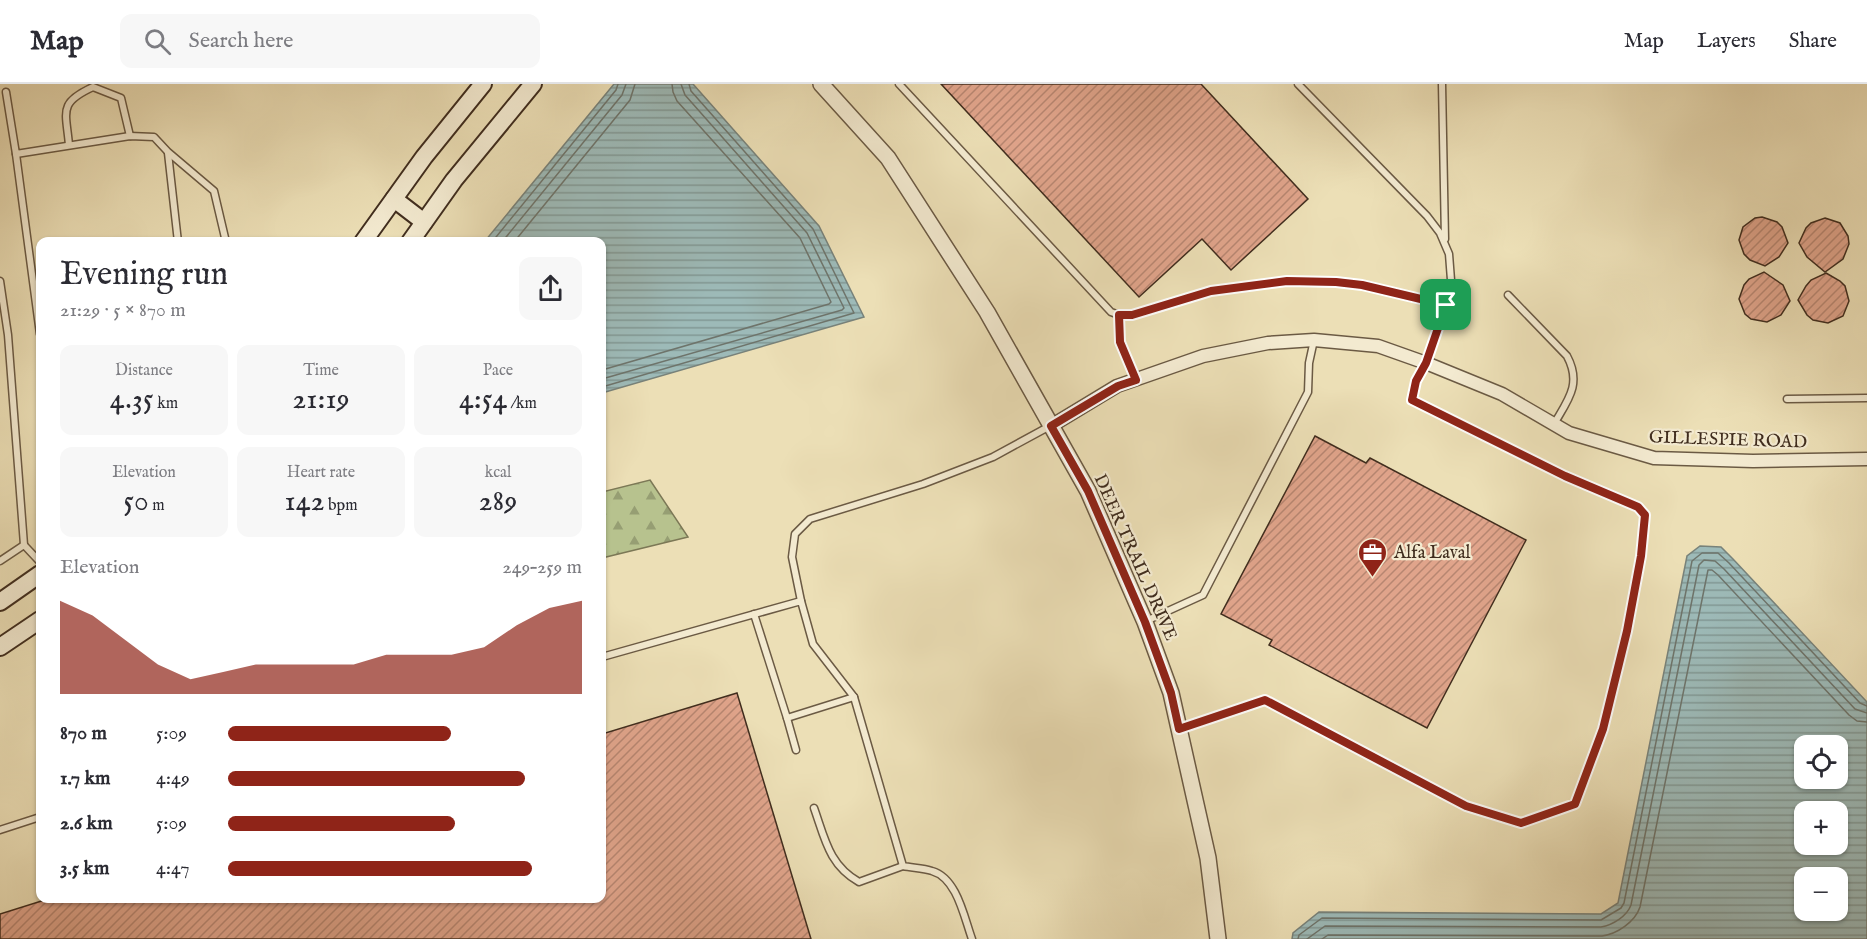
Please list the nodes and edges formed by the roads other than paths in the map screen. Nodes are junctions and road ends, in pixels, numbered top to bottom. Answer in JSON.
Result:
{"nodes":[{"id":1,"x":483,"y":84,"type":"edge"},
{"id":2,"x":533,"y":84,"type":"edge"},
{"id":3,"x":820,"y":84,"type":"edge"},
{"id":4,"x":898,"y":84,"type":"edge"},
{"id":5,"x":1298,"y":84,"type":"edge"},
{"id":6,"x":1442,"y":84,"type":"edge"},
{"id":7,"x":6,"y":92,"type":"dead end"},
{"id":8,"x":130,"y":136,"type":"junction"},
{"id":9,"x":69,"y":145,"type":"junction"},
{"id":10,"x":168,"y":152,"type":"junction"},
{"id":11,"x":16,"y":154,"type":"junction"},
{"id":12,"x":394,"y":199,"type":"junction"},
{"id":13,"x":424,"y":222,"type":"junction"},
{"id":14,"x":177,"y":237,"type":"edge"},
{"id":15,"x":225,"y":237,"type":"edge"},
{"id":16,"x":367,"y":237,"type":"edge"},
{"id":17,"x":414,"y":237,"type":"edge"},
{"id":18,"x":1445,"y":245,"type":"junction"},
{"id":19,"x":0,"y":281,"type":"edge"},
{"id":20,"x":1508,"y":295,"type":"dead end"},
{"id":21,"x":36,"y":304,"type":"edge"},
{"id":22,"x":1446,"y":305,"type":"junction"},
{"id":23,"x":1119,"y":315,"type":"junction"},
{"id":24,"x":8,"y":335,"type":"junction"},
{"id":25,"x":0,"y":336,"type":"edge"},
{"id":26,"x":1314,"y":340,"type":"junction"},
{"id":27,"x":1426,"y":363,"type":"junction"},
{"id":28,"x":1136,"y":380,"type":"junction"},
{"id":29,"x":1867,"y":398,"type":"edge"},
{"id":30,"x":1787,"y":399,"type":"dead end"},
{"id":31,"x":1554,"y":424,"type":"junction"},
{"id":32,"x":1051,"y":426,"type":"junction"},
{"id":33,"x":1867,"y":459,"type":"edge"},
{"id":34,"x":24,"y":545,"type":"junction"},
{"id":35,"x":36,"y":558,"type":"edge"},
{"id":36,"x":0,"y":561,"type":"edge"},
{"id":37,"x":36,"y":577,"type":"edge"},
{"id":38,"x":801,"y":601,"type":"junction"},
{"id":39,"x":0,"y":603,"type":"edge"},
{"id":40,"x":754,"y":614,"type":"junction"},
{"id":41,"x":1145,"y":622,"type":"junction"},
{"id":42,"x":36,"y":623,"type":"edge"},
{"id":43,"x":0,"y":647,"type":"edge"},
{"id":44,"x":606,"y":656,"type":"edge"},
{"id":45,"x":854,"y":698,"type":"junction"},
{"id":46,"x":787,"y":718,"type":"junction"},
{"id":47,"x":1179,"y":729,"type":"junction"},
{"id":48,"x":796,"y":750,"type":"dead end"},
{"id":49,"x":814,"y":808,"type":"dead end"},
{"id":50,"x":36,"y":818,"type":"edge"},
{"id":51,"x":0,"y":830,"type":"edge"},
{"id":52,"x":903,"y":866,"type":"junction"},
{"id":53,"x":972,"y":939,"type":"edge"},
{"id":54,"x":1218,"y":939,"type":"edge"}],
"edges":[{"from":1,"to":12,"type":"main road"},
{"from":2,"to":13,"type":"main road"},
{"from":3,"to":32,"type":"street","name":"DEER TRAIL DRIVE"},
{"from":4,"to":23,"type":"lane"},
{"from":5,"to":18,"type":"lane"},
{"from":6,"to":18,"type":"lane"},
{"from":7,"to":11,"type":"lane"},
{"from":8,"to":9,"type":"lane"},
{"from":8,"to":9,"type":"lane"},
{"from":8,"to":10,"type":"lane"},
{"from":9,"to":11,"type":"lane"},
{"from":10,"to":14,"type":"lane"},
{"from":10,"to":15,"type":"lane"},
{"from":11,"to":21,"type":"lane"},
{"from":12,"to":13,"type":"main road"},
{"from":12,"to":16,"type":"main road"},
{"from":13,"to":17,"type":"main road"},
{"from":18,"to":22,"type":"lane"},
{"from":19,"to":24,"type":"lane"},
{"from":20,"to":31,"type":"lane"},
{"from":22,"to":23,"type":"lane"},
{"from":22,"to":27,"type":"lane"},
{"from":23,"to":28,"type":"lane"},
{"from":24,"to":25,"type":"lane"},
{"from":24,"to":34,"type":"lane"},
{"from":26,"to":27,"type":"street","name":"GILLESPIE ROAD"},
{"from":26,"to":28,"type":"street","name":"GILLESPIE ROAD"},
{"from":26,"to":41,"type":"lane"},
{"from":27,"to":31,"type":"street","name":"GILLESPIE ROAD"},
{"from":27,"to":47,"type":"lane"},
{"from":28,"to":32,"type":"street","name":"GILLESPIE ROAD"},
{"from":29,"to":30,"type":"lane"},
{"from":31,"to":33,"type":"street","name":"GILLESPIE ROAD"},
{"from":32,"to":38,"type":"lane"},
{"from":32,"to":41,"type":"street","name":"DEER TRAIL DRIVE"},
{"from":34,"to":35,"type":"lane"},
{"from":34,"to":36,"type":"lane"},
{"from":37,"to":39,"type":"main road"},
{"from":38,"to":40,"type":"lane"},
{"from":38,"to":45,"type":"lane"},
{"from":40,"to":44,"type":"lane"},
{"from":40,"to":46,"type":"lane"},
{"from":41,"to":47,"type":"street","name":"DEER TRAIL DRIVE"},
{"from":42,"to":43,"type":"main road"},
{"from":45,"to":46,"type":"lane"},
{"from":45,"to":52,"type":"lane"},
{"from":46,"to":48,"type":"lane"},
{"from":47,"to":54,"type":"street","name":"DEER TRAIL DRIVE"},
{"from":49,"to":52,"type":"lane"},
{"from":50,"to":51,"type":"lane"},
{"from":52,"to":53,"type":"lane"}]}
